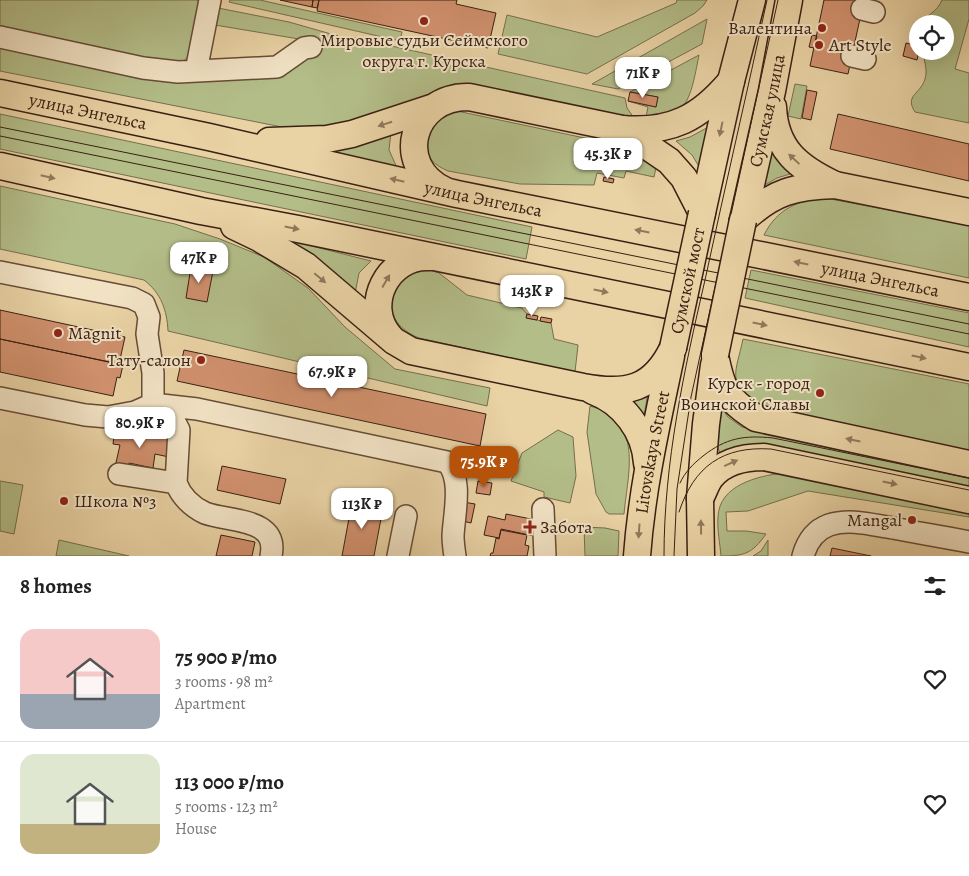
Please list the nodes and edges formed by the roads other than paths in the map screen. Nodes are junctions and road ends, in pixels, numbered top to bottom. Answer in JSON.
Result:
{"nodes":[{"id":1,"x":210,"y":0,"type":"edge"},
{"id":2,"x":752,"y":0,"type":"edge"},
{"id":3,"x":790,"y":0,"type":"edge"},
{"id":4,"x":0,"y":37,"type":"edge"},
{"id":5,"x":311,"y":47,"type":"dead end"},
{"id":6,"x":196,"y":71,"type":"junction"},
{"id":7,"x":731,"y":81,"type":"junction"},
{"id":8,"x":772,"y":91,"type":"junction"},
{"id":9,"x":0,"y":93,"type":"edge"},
{"id":10,"x":431,"y":108,"type":"junction"},
{"id":11,"x":622,"y":129,"type":"junction"},
{"id":12,"x":209,"y":137,"type":"junction"},
{"id":13,"x":0,"y":166,"type":"edge"},
{"id":14,"x":835,"y":185,"type":"junction"},
{"id":15,"x":447,"y":191,"type":"junction"},
{"id":16,"x":201,"y":211,"type":"junction"},
{"id":17,"x":969,"y":212,"type":"edge"},
{"id":18,"x":702,"y":214,"type":"junction"},
{"id":19,"x":743,"y":220,"type":"junction"},
{"id":20,"x":433,"y":257,"type":"junction"},
{"id":21,"x":0,"y":272,"type":"edge"},
{"id":22,"x":969,"y":297,"type":"edge"},
{"id":23,"x":394,"y":341,"type":"junction"},
{"id":24,"x":673,"y":348,"type":"junction"},
{"id":25,"x":715,"y":355,"type":"junction"},
{"id":26,"x":969,"y":367,"type":"edge"},
{"id":27,"x":594,"y":389,"type":"junction"},
{"id":28,"x":0,"y":398,"type":"edge"},
{"id":29,"x":153,"y":404,"type":"junction"},
{"id":30,"x":969,"y":464,"type":"edge"},
{"id":31,"x":647,"y":472,"type":"junction"},
{"id":32,"x":119,"y":474,"type":"dead end"},
{"id":33,"x":176,"y":483,"type":"junction"},
{"id":34,"x":700,"y":498,"type":"junction"},
{"id":35,"x":969,"y":500,"type":"edge"},
{"id":36,"x":543,"y":509,"type":"dead end"},
{"id":37,"x":406,"y":516,"type":"dead end"},
{"id":38,"x":969,"y":542,"type":"edge"},
{"id":39,"x":271,"y":556,"type":"edge"},
{"id":40,"x":398,"y":556,"type":"edge"},
{"id":41,"x":454,"y":556,"type":"edge"},
{"id":42,"x":545,"y":556,"type":"edge"},
{"id":43,"x":637,"y":556,"type":"edge"},
{"id":44,"x":701,"y":556,"type":"edge"},
{"id":45,"x":803,"y":556,"type":"edge"}],
"edges":[{"from":1,"to":6,"type":"lane"},
{"from":2,"to":7,"type":"main road"},
{"from":3,"to":8,"type":"main road","name":"Сумская улица"},
{"from":4,"to":6,"type":"lane"},
{"from":5,"to":6,"type":"lane"},
{"from":7,"to":11,"type":"main road"},
{"from":7,"to":18,"type":"main road","one_way":true},
{"from":14,"to":8,"type":"main road","one_way":true},
{"from":8,"to":19,"type":"main road","name":"Сумская улица"},
{"from":9,"to":12,"type":"main road","name":"улица Энгельса"},
{"from":10,"to":11,"type":"main road"},
{"from":10,"to":12,"type":"main road","one_way":true},
{"from":10,"to":15,"type":"main road"},
{"from":11,"to":18,"type":"main road"},
{"from":15,"to":12,"type":"main road","name":"улица Энгельса","one_way":true},
{"from":13,"to":16,"type":"main road","one_way":true},
{"from":14,"to":17,"type":"main road"},
{"from":14,"to":19,"type":"main road"},
{"from":22,"to":15,"type":"main road","name":"улица Энгельса","one_way":true},
{"from":16,"to":20,"type":"main road","one_way":true},
{"from":16,"to":23,"type":"main road","one_way":true},
{"from":18,"to":24,"type":"main road","name":"Сумской мост","bridge":true},
{"from":19,"to":25,"type":"main road","bridge":true},
{"from":23,"to":20,"type":"main road","one_way":true},
{"from":20,"to":26,"type":"main road","one_way":true},
{"from":21,"to":29,"type":"lane"},
{"from":23,"to":27,"type":"main road"},
{"from":24,"to":27,"type":"main road"},
{"from":24,"to":31,"type":"main road","name":"Litovskaya Street"},
{"from":30,"to":25,"type":"main road","one_way":true},
{"from":25,"to":34,"type":"main road"},
{"from":27,"to":31,"type":"main road"},
{"from":28,"to":29,"type":"lane"},
{"from":29,"to":33,"type":"lane"},
{"from":29,"to":41,"type":"lane"},
{"from":31,"to":43,"type":"main road","name":"Litovskaya Street","one_way":true},
{"from":32,"to":33,"type":"lane"},
{"from":33,"to":39,"type":"lane"},
{"from":34,"to":35,"type":"main road","one_way":true},
{"from":44,"to":34,"type":"main road","one_way":true},
{"from":36,"to":42,"type":"lane"},
{"from":37,"to":40,"type":"lane"},
{"from":38,"to":45,"type":"lane"}]}
